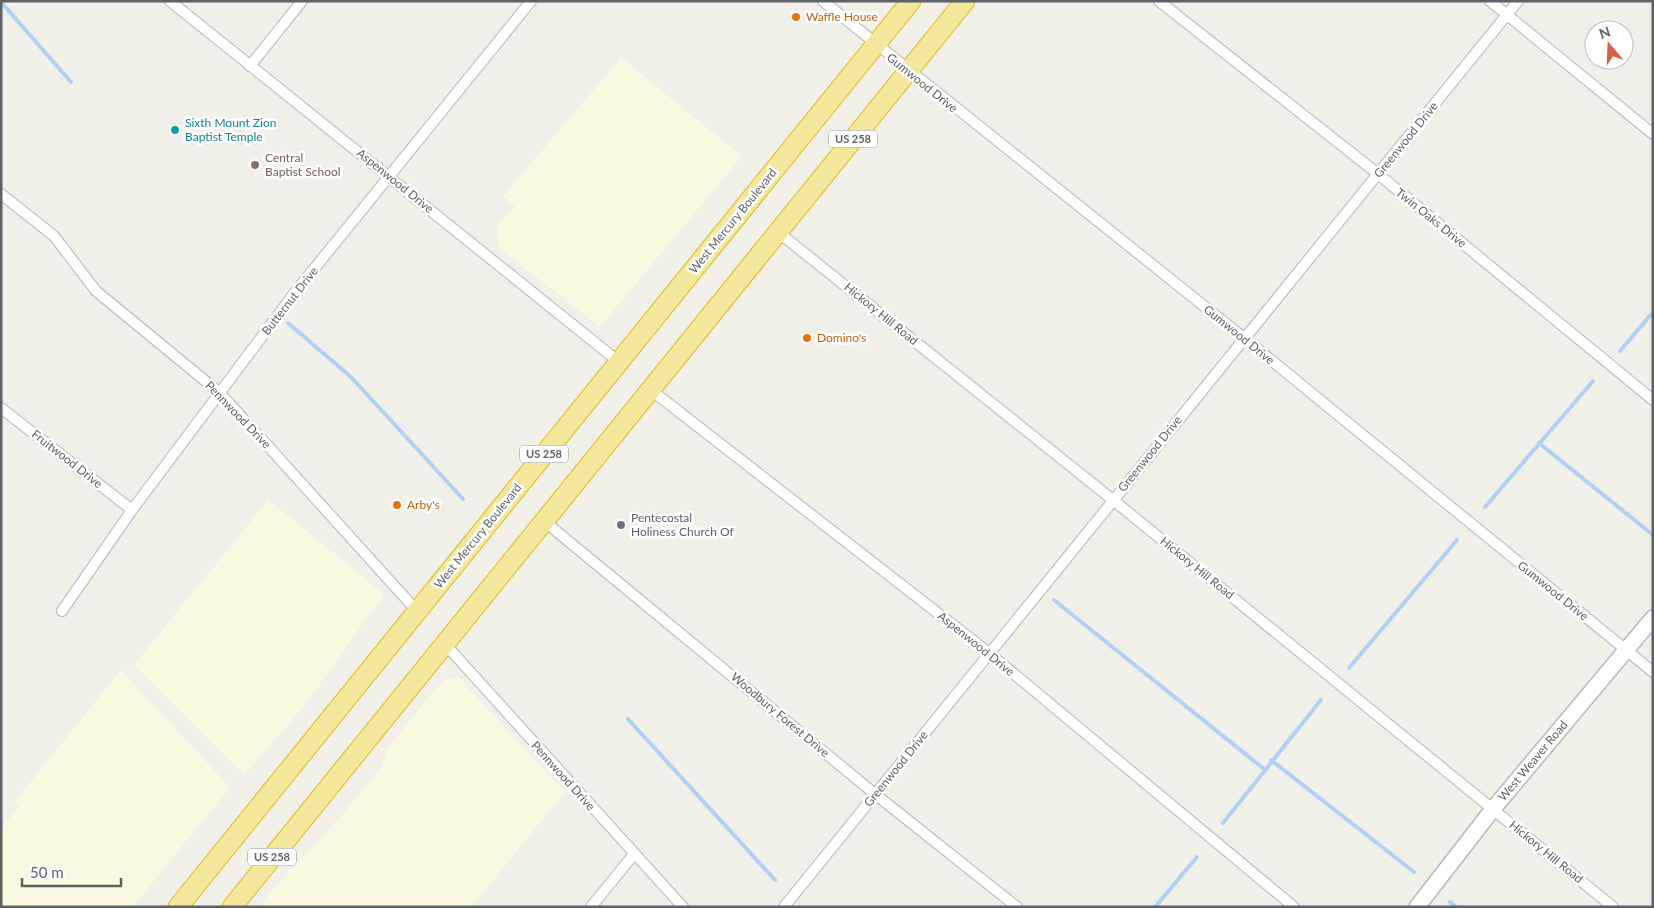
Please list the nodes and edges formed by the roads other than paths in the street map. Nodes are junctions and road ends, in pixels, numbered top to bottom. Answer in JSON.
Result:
{"nodes":[{"id":1,"x":170,"y":1,"type":"edge"},
{"id":2,"x":302,"y":1,"type":"edge"},
{"id":3,"x":531,"y":1,"type":"edge"},
{"id":4,"x":823,"y":1,"type":"edge"},
{"id":5,"x":911,"y":1,"type":"edge"},
{"id":6,"x":965,"y":1,"type":"edge"},
{"id":7,"x":1159,"y":1,"type":"edge"},
{"id":8,"x":1490,"y":1,"type":"edge"},
{"id":9,"x":1518,"y":1,"type":"edge"},
{"id":10,"x":1508,"y":15,"type":"junction"},
{"id":11,"x":876,"y":44,"type":"junction"},
{"id":12,"x":250,"y":66,"type":"junction"},
{"id":13,"x":908,"y":72,"type":"junction"},
{"id":14,"x":1653,"y":134,"type":"edge"},
{"id":15,"x":1378,"y":174,"type":"junction"},
{"id":16,"x":389,"y":176,"type":"junction"},
{"id":17,"x":1,"y":194,"type":"edge"},
{"id":18,"x":778,"y":232,"type":"junction"},
{"id":19,"x":1244,"y":338,"type":"junction"},
{"id":20,"x":619,"y":362,"type":"junction"},
{"id":21,"x":651,"y":390,"type":"junction"},
{"id":22,"x":220,"y":393,"type":"junction"},
{"id":23,"x":1653,"y":400,"type":"edge"},
{"id":24,"x":1,"y":408,"type":"edge"},
{"id":25,"x":1113,"y":500,"type":"junction"},
{"id":26,"x":132,"y":510,"type":"junction"},
{"id":27,"x":544,"y":521,"type":"junction"},
{"id":28,"x":62,"y":611,"type":"dead end"},
{"id":29,"x":418,"y":611,"type":"junction"},
{"id":30,"x":1653,"y":618,"type":"edge"},
{"id":31,"x":445,"y":644,"type":"junction"},
{"id":32,"x":1627,"y":650,"type":"junction"},
{"id":33,"x":990,"y":653,"type":"junction"},
{"id":34,"x":1653,"y":672,"type":"edge"},
{"id":35,"x":875,"y":794,"type":"junction"},
{"id":36,"x":1493,"y":809,"type":"junction"},
{"id":37,"x":634,"y":854,"type":"junction"},
{"id":38,"x":178,"y":907,"type":"edge"},
{"id":39,"x":232,"y":907,"type":"edge"},
{"id":40,"x":590,"y":907,"type":"edge"},
{"id":41,"x":683,"y":907,"type":"edge"},
{"id":42,"x":784,"y":907,"type":"edge"},
{"id":43,"x":1017,"y":907,"type":"edge"},
{"id":44,"x":1294,"y":907,"type":"edge"},
{"id":45,"x":1417,"y":907,"type":"edge"},
{"id":46,"x":1613,"y":907,"type":"edge"}],
"edges":[{"from":1,"to":12,"type":"street","name":"Aspenwood Drive"},
{"from":2,"to":12,"type":"street"},
{"from":3,"to":16,"type":"street","name":"Butternut Drive"},
{"from":4,"to":11,"type":"street","name":"Gumwood Drive"},
{"from":5,"to":11,"type":"highway","name":"West Mercury Boulevard","number":"US 258"},
{"from":6,"to":13,"type":"highway","number":"US 258"},
{"from":7,"to":15,"type":"street","name":"Twin Oaks Drive"},
{"from":8,"to":10,"type":"street"},
{"from":9,"to":10,"type":"street","name":"Greenwood Drive"},
{"from":10,"to":14,"type":"street"},
{"from":10,"to":15,"type":"street","name":"Greenwood Drive"},
{"from":11,"to":13,"type":"street","name":"Gumwood Drive"},
{"from":11,"to":20,"type":"highway","name":"West Mercury Boulevard","number":"US 258"},
{"from":12,"to":16,"type":"street","name":"Aspenwood Drive"},
{"from":13,"to":18,"type":"highway","number":"US 258"},
{"from":13,"to":19,"type":"street","name":"Gumwood Drive"},
{"from":15,"to":19,"type":"street","name":"Greenwood Drive"},
{"from":15,"to":23,"type":"street","name":"Twin Oaks Drive"},
{"from":16,"to":20,"type":"street","name":"Aspenwood Drive"},
{"from":16,"to":22,"type":"street","name":"Butternut Drive"},
{"from":17,"to":22,"type":"street","name":"Pennwood Drive"},
{"from":18,"to":21,"type":"highway","number":"US 258"},
{"from":18,"to":25,"type":"street","name":"Hickory Hill Road"},
{"from":19,"to":25,"type":"street","name":"Greenwood Drive"},
{"from":19,"to":32,"type":"street","name":"Gumwood Drive"},
{"from":20,"to":29,"type":"highway","name":"West Mercury Boulevard","number":"US 258"},
{"from":21,"to":27,"type":"highway","number":"US 258"},
{"from":21,"to":33,"type":"street","name":"Aspenwood Drive"},
{"from":22,"to":26,"type":"street","name":"Butternut Drive"},
{"from":22,"to":29,"type":"street","name":"Pennwood Drive"},
{"from":24,"to":26,"type":"street","name":"Fruitwood Drive"},
{"from":25,"to":33,"type":"street","name":"Greenwood Drive"},
{"from":25,"to":36,"type":"street","name":"Hickory Hill Road"},
{"from":26,"to":28,"type":"street","name":"Butternut Drive"},
{"from":27,"to":31,"type":"highway","number":"US 258"},
{"from":27,"to":35,"type":"street","name":"Woodbury Forest Drive"},
{"from":29,"to":38,"type":"highway","name":"West Mercury Boulevard","number":"US 258"},
{"from":30,"to":32,"type":"street","name":"West Weaver Road"},
{"from":31,"to":37,"type":"street","name":"Pennwood Drive"},
{"from":31,"to":39,"type":"highway","number":"US 258"},
{"from":32,"to":34,"type":"street","name":"Gumwood Drive"},
{"from":32,"to":36,"type":"street","name":"West Weaver Road"},
{"from":33,"to":35,"type":"street","name":"Greenwood Drive"},
{"from":33,"to":44,"type":"street","name":"Aspenwood Drive"},
{"from":35,"to":42,"type":"street","name":"Greenwood Drive"},
{"from":35,"to":43,"type":"street","name":"Woodbury Forest Drive"},
{"from":36,"to":45,"type":"street","name":"West Weaver Road"},
{"from":36,"to":46,"type":"street","name":"Hickory Hill Road"},
{"from":37,"to":40,"type":"street"},
{"from":37,"to":41,"type":"street","name":"Pennwood Drive"}]}
